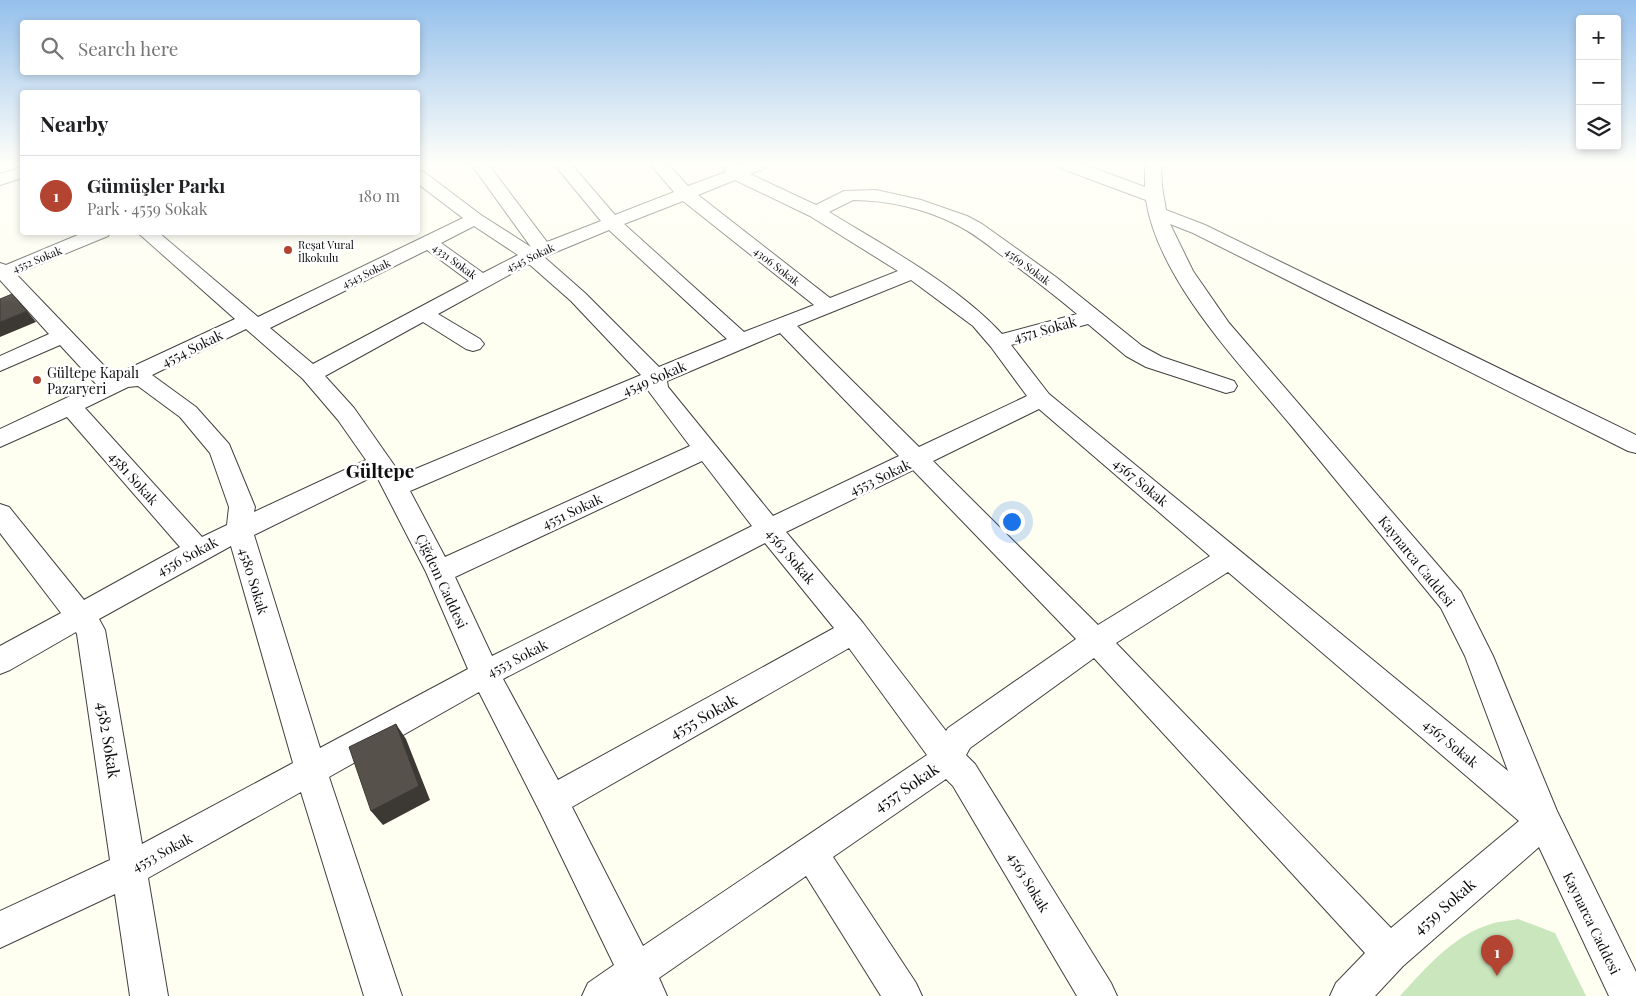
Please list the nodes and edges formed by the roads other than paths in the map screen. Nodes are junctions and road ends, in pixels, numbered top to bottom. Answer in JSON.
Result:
{"nodes":[{"id":1,"x":464,"y":210,"type":"edge"},
{"id":2,"x":510,"y":210,"type":"edge"},
{"id":3,"x":601,"y":210,"type":"edge"},
{"id":4,"x":642,"y":210,"type":"edge"},
{"id":5,"x":707,"y":210,"type":"edge"},
{"id":6,"x":813,"y":210,"type":"edge"},
{"id":7,"x":819,"y":210,"type":"edge"},
{"id":8,"x":934,"y":210,"type":"edge"},
{"id":9,"x":1156,"y":210,"type":"edge"},
{"id":10,"x":1165,"y":210,"type":"edge"},
{"id":11,"x":816,"y":212,"type":"junction"},
{"id":12,"x":475,"y":219,"type":"junction"},
{"id":13,"x":611,"y":222,"type":"junction"},
{"id":14,"x":94,"y":235,"type":"edge"},
{"id":15,"x":150,"y":235,"type":"edge"},
{"id":16,"x":428,"y":242,"type":"junction"},
{"id":17,"x":537,"y":252,"type":"junction"},
{"id":18,"x":1,"y":272,"type":"edge"},
{"id":19,"x":913,"y":272,"type":"junction"},
{"id":20,"x":482,"y":281,"type":"junction"},
{"id":21,"x":829,"y":307,"type":"junction"},
{"id":22,"x":422,"y":313,"type":"junction"},
{"id":23,"x":1093,"y":316,"type":"junction"},
{"id":24,"x":253,"y":323,"type":"junction"},
{"id":25,"x":784,"y":325,"type":"junction"},
{"id":26,"x":64,"y":335,"type":"junction"},
{"id":27,"x":741,"y":341,"type":"junction"},
{"id":28,"x":998,"y":342,"type":"junction"},
{"id":29,"x":473,"y":344,"type":"dead end"},
{"id":30,"x":0,"y":364,"type":"edge"},
{"id":31,"x":311,"y":374,"type":"junction"},
{"id":32,"x":656,"y":377,"type":"junction"},
{"id":33,"x":123,"y":381,"type":"junction"},
{"id":34,"x":1226,"y":386,"type":"dead end"},
{"id":35,"x":1041,"y":399,"type":"junction"},
{"id":36,"x":71,"y":407,"type":"junction"},
{"id":37,"x":0,"y":439,"type":"edge"},
{"id":38,"x":1636,"y":445,"type":"edge"},
{"id":39,"x":704,"y":450,"type":"junction"},
{"id":40,"x":918,"y":459,"type":"junction"},
{"id":41,"x":381,"y":463,"type":"junction"},
{"id":42,"x":396,"y":487,"type":"junction"},
{"id":43,"x":0,"y":514,"type":"edge"},
{"id":44,"x":239,"y":529,"type":"junction"},
{"id":45,"x":769,"y":529,"type":"junction"},
{"id":46,"x":198,"y":550,"type":"junction"},
{"id":47,"x":1230,"y":557,"type":"junction"},
{"id":48,"x":440,"y":572,"type":"junction"},
{"id":49,"x":81,"y":615,"type":"junction"},
{"id":50,"x":853,"y":631,"type":"junction"},
{"id":51,"x":1096,"y":641,"type":"junction"},
{"id":52,"x":0,"y":661,"type":"edge"},
{"id":53,"x":485,"y":674,"type":"junction"},
{"id":54,"x":948,"y":759,"type":"junction"},
{"id":55,"x":311,"y":771,"type":"junction"},
{"id":56,"x":552,"y":801,"type":"junction"},
{"id":57,"x":1544,"y":821,"type":"junction"},
{"id":58,"x":810,"y":852,"type":"junction"},
{"id":59,"x":130,"y":869,"type":"junction"},
{"id":60,"x":0,"y":930,"type":"edge"},
{"id":61,"x":1390,"y":953,"type":"junction"},
{"id":62,"x":642,"y":984,"type":"edge"},
{"id":63,"x":149,"y":996,"type":"edge"},
{"id":64,"x":383,"y":996,"type":"edge"},
{"id":65,"x":601,"y":996,"type":"edge"},
{"id":66,"x":903,"y":996,"type":"edge"},
{"id":67,"x":1098,"y":996,"type":"edge"},
{"id":68,"x":1349,"y":996,"type":"edge"},
{"id":69,"x":1628,"y":996,"type":"edge"}],
"edges":[{"from":1,"to":12,"type":"street","name":"4563 Sokak"},
{"from":2,"to":17,"type":"street"},
{"from":3,"to":13,"type":"street"},
{"from":4,"to":13,"type":"street","name":"4545 Sokak"},
{"from":5,"to":21,"type":"street","name":"4306 Sokak"},
{"from":6,"to":11,"type":"street","name":"4567 Sokak"},
{"from":7,"to":11,"type":"street","name":"4569 Sokak"},
{"from":8,"to":23,"type":"street","name":"4569 Sokak"},
{"from":9,"to":57,"type":"street","name":"Kaynarca Caddesi"},
{"from":10,"to":38,"type":"street"},
{"from":11,"to":19,"type":"street","name":"4567 Sokak"},
{"from":12,"to":16,"type":"street","name":"4543 Sokak"},
{"from":12,"to":17,"type":"street","name":"4563 Sokak"},
{"from":13,"to":17,"type":"street","name":"4545 Sokak"},
{"from":13,"to":27,"type":"street"},
{"from":14,"to":18,"type":"street","name":"4552 Sokak"},
{"from":15,"to":24,"type":"street","name":"Çiğdem Caddesi"},
{"from":16,"to":20,"type":"street","name":"4331 Sokak"},
{"from":16,"to":24,"type":"street","name":"4543 Sokak"},
{"from":17,"to":20,"type":"street","name":"4545 Sokak"},
{"from":17,"to":32,"type":"street","name":"4563 Sokak"},
{"from":18,"to":26,"type":"street","name":"4580 Sokak"},
{"from":19,"to":21,"type":"street","name":"4549 Sokak"},
{"from":19,"to":28,"type":"street","name":"4567 Sokak"},
{"from":20,"to":22,"type":"street","name":"4545 Sokak"},
{"from":21,"to":25,"type":"street","name":"4549 Sokak"},
{"from":22,"to":29,"type":"street"},
{"from":22,"to":31,"type":"street","name":"4545 Sokak"},
{"from":23,"to":28,"type":"street","name":"4571 Sokak"},
{"from":23,"to":34,"type":"street","name":"4569 Sokak"},
{"from":24,"to":31,"type":"street","name":"Çiğdem Caddesi"},
{"from":24,"to":33,"type":"street","name":"4554 Sokak"},
{"from":25,"to":27,"type":"street","name":"4549 Sokak"},
{"from":25,"to":40,"type":"street"},
{"from":26,"to":30,"type":"street"},
{"from":26,"to":33,"type":"street","name":"4580 Sokak"},
{"from":27,"to":32,"type":"street","name":"4549 Sokak"},
{"from":28,"to":35,"type":"street","name":"4567 Sokak"},
{"from":31,"to":41,"type":"street","name":"Çiğdem Caddesi"},
{"from":32,"to":39,"type":"street","name":"4563 Sokak"},
{"from":32,"to":42,"type":"street","name":"4549 Sokak"},
{"from":33,"to":36,"type":"street","name":"4554 Sokak"},
{"from":33,"to":44,"type":"street","name":"4580 Sokak"},
{"from":35,"to":40,"type":"street","name":"4553 Sokak"},
{"from":35,"to":47,"type":"street","name":"4567 Sokak"},
{"from":36,"to":37,"type":"street","name":"4554 Sokak"},
{"from":36,"to":46,"type":"street","name":"4581 Sokak"},
{"from":39,"to":45,"type":"street","name":"4563 Sokak"},
{"from":39,"to":48,"type":"street","name":"4551 Sokak"},
{"from":40,"to":45,"type":"street","name":"4553 Sokak"},
{"from":40,"to":51,"type":"street"},
{"from":41,"to":42,"type":"street","name":"Çiğdem Caddesi"},
{"from":41,"to":44,"type":"street","name":"4556 Sokak"},
{"from":42,"to":48,"type":"street","name":"Çiğdem Caddesi"},
{"from":43,"to":49,"type":"street","name":"4582 Sokak"},
{"from":44,"to":46,"type":"street","name":"4556 Sokak"},
{"from":44,"to":55,"type":"street","name":"4580 Sokak"},
{"from":45,"to":50,"type":"street","name":"4563 Sokak"},
{"from":45,"to":53,"type":"street","name":"4553 Sokak"},
{"from":46,"to":49,"type":"street","name":"4556 Sokak"},
{"from":47,"to":51,"type":"street","name":"4557 Sokak"},
{"from":47,"to":57,"type":"street","name":"4567 Sokak"},
{"from":48,"to":53,"type":"street","name":"Çiğdem Caddesi"},
{"from":49,"to":52,"type":"street","name":"4556 Sokak"},
{"from":49,"to":59,"type":"street","name":"4582 Sokak"},
{"from":50,"to":54,"type":"street","name":"4563 Sokak"},
{"from":50,"to":56,"type":"street","name":"4555 Sokak"},
{"from":51,"to":54,"type":"street","name":"4557 Sokak"},
{"from":51,"to":61,"type":"street"},
{"from":53,"to":55,"type":"street","name":"4553 Sokak"},
{"from":53,"to":56,"type":"street","name":"Çiğdem Caddesi"},
{"from":54,"to":58,"type":"street","name":"4557 Sokak"},
{"from":54,"to":67,"type":"street","name":"4563 Sokak"},
{"from":55,"to":59,"type":"street","name":"4553 Sokak"},
{"from":55,"to":64,"type":"street","name":"4580 Sokak"},
{"from":56,"to":62,"type":"street","name":"Çiğdem Caddesi"},
{"from":57,"to":61,"type":"street","name":"4559 Sokak"},
{"from":57,"to":69,"type":"street","name":"Kaynarca Caddesi"},
{"from":58,"to":62,"type":"street","name":"4557 Sokak"},
{"from":58,"to":66,"type":"street"},
{"from":59,"to":60,"type":"street","name":"4553 Sokak"},
{"from":59,"to":63,"type":"street","name":"4582 Sokak"},
{"from":61,"to":68,"type":"street","name":"4559 Sokak"},
{"from":62,"to":65,"type":"street","name":"4557 Sokak"}]}
